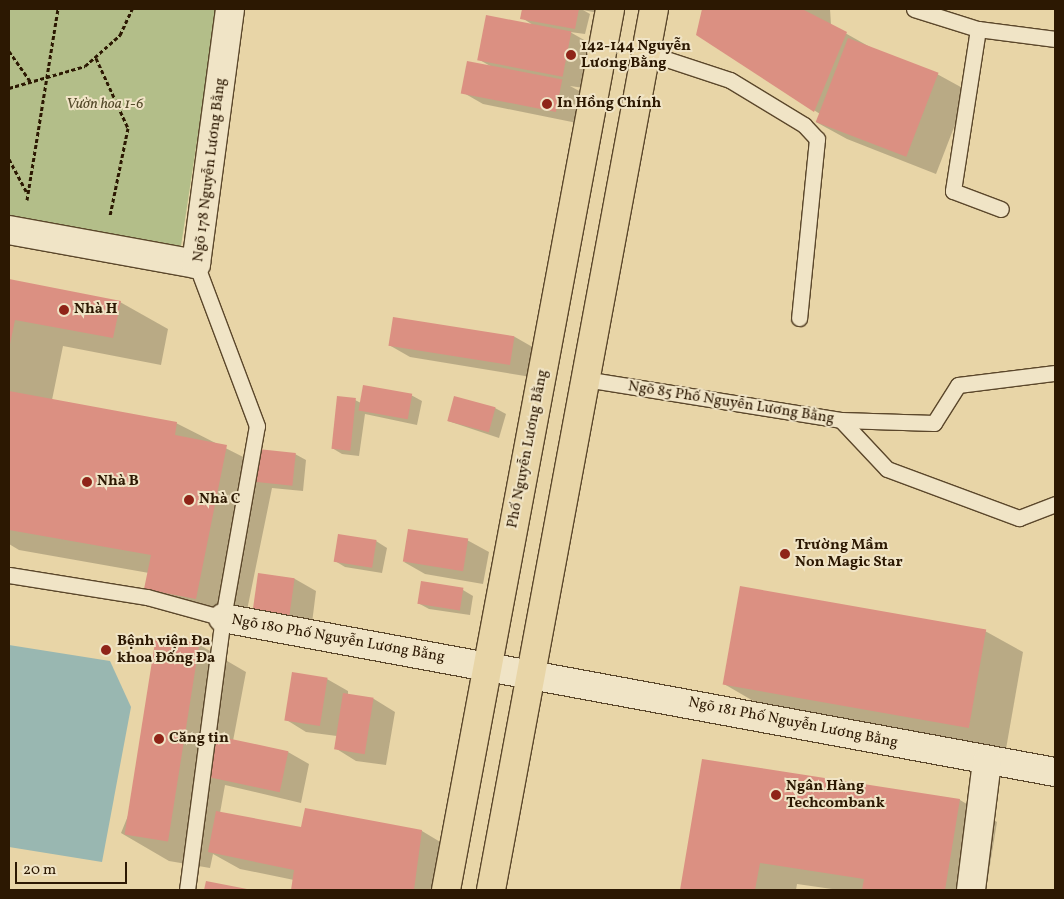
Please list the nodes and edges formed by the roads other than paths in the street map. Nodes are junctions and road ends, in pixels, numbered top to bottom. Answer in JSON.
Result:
{"nodes":[{"id":1,"x":230,"y":9,"type":"edge"},
{"id":2,"x":610,"y":9,"type":"edge"},
{"id":3,"x":654,"y":9,"type":"edge"},
{"id":4,"x":914,"y":9,"type":"edge"},
{"id":5,"x":978,"y":29,"type":"junction"},
{"id":6,"x":1055,"y":39,"type":"edge"},
{"id":7,"x":645,"y":52,"type":"junction"},
{"id":8,"x":1001,"y":209,"type":"dead end"},
{"id":9,"x":15,"y":231,"type":"edge"},
{"id":10,"x":196,"y":264,"type":"junction"},
{"id":11,"x":799,"y":318,"type":"dead end"},
{"id":12,"x":1055,"y":373,"type":"edge"},
{"id":13,"x":585,"y":380,"type":"junction"},
{"id":14,"x":841,"y":420,"type":"junction"},
{"id":15,"x":1055,"y":504,"type":"edge"},
{"id":16,"x":9,"y":575,"type":"edge"},
{"id":17,"x":223,"y":618,"type":"junction"},
{"id":18,"x":487,"y":666,"type":"junction"},
{"id":19,"x":531,"y":673,"type":"junction"},
{"id":20,"x":987,"y":761,"type":"junction"},
{"id":21,"x":1055,"y":772,"type":"edge"},
{"id":22,"x":187,"y":890,"type":"edge"},
{"id":23,"x":446,"y":890,"type":"edge"},
{"id":24,"x":491,"y":890,"type":"edge"},
{"id":25,"x":970,"y":890,"type":"edge"}],
"edges":[{"from":1,"to":10,"type":"street","name":"Ngõ 178 Nguyễn Lương Bằng"},
{"from":2,"to":18,"type":"main road","name":"Phố Nguyễn Lương Bằng"},
{"from":3,"to":7,"type":"main road"},
{"from":4,"to":5,"type":"lane"},
{"from":5,"to":6,"type":"lane"},
{"from":5,"to":8,"type":"lane"},
{"from":7,"to":11,"type":"lane"},
{"from":7,"to":13,"type":"main road"},
{"from":9,"to":10,"type":"street"},
{"from":10,"to":17,"type":"lane","name":"Ngõ 178 Nguyễn Lương Bằng"},
{"from":12,"to":14,"type":"lane"},
{"from":13,"to":14,"type":"lane","name":"Ngõ 85 Phố Nguyễn Lương Bằng"},
{"from":13,"to":19,"type":"main road"},
{"from":14,"to":15,"type":"lane","name":"Ngõ 85 Phố Nguyễn Lương Bằng"},
{"from":16,"to":17,"type":"lane"},
{"from":17,"to":18,"type":"street","name":"Ngõ 180 Phố Nguyễn Lương Bằng"},
{"from":17,"to":22,"type":"lane","name":"Ngõ 180 Phố Nguyễn Lương Bằng"},
{"from":18,"to":19,"type":"street","name":"Ngõ 180 Phố Nguyễn Lương Bằng"},
{"from":18,"to":23,"type":"main road","name":"Phố Nguyễn Lương Bằng"},
{"from":19,"to":20,"type":"street","name":"Ngõ 181 Phố Nguyễn Lương Bằng"},
{"from":19,"to":24,"type":"main road"},
{"from":20,"to":21,"type":"street","name":"Ngõ 181 Phố Nguyễn Lương Bằng"},
{"from":20,"to":25,"type":"street"}]}
